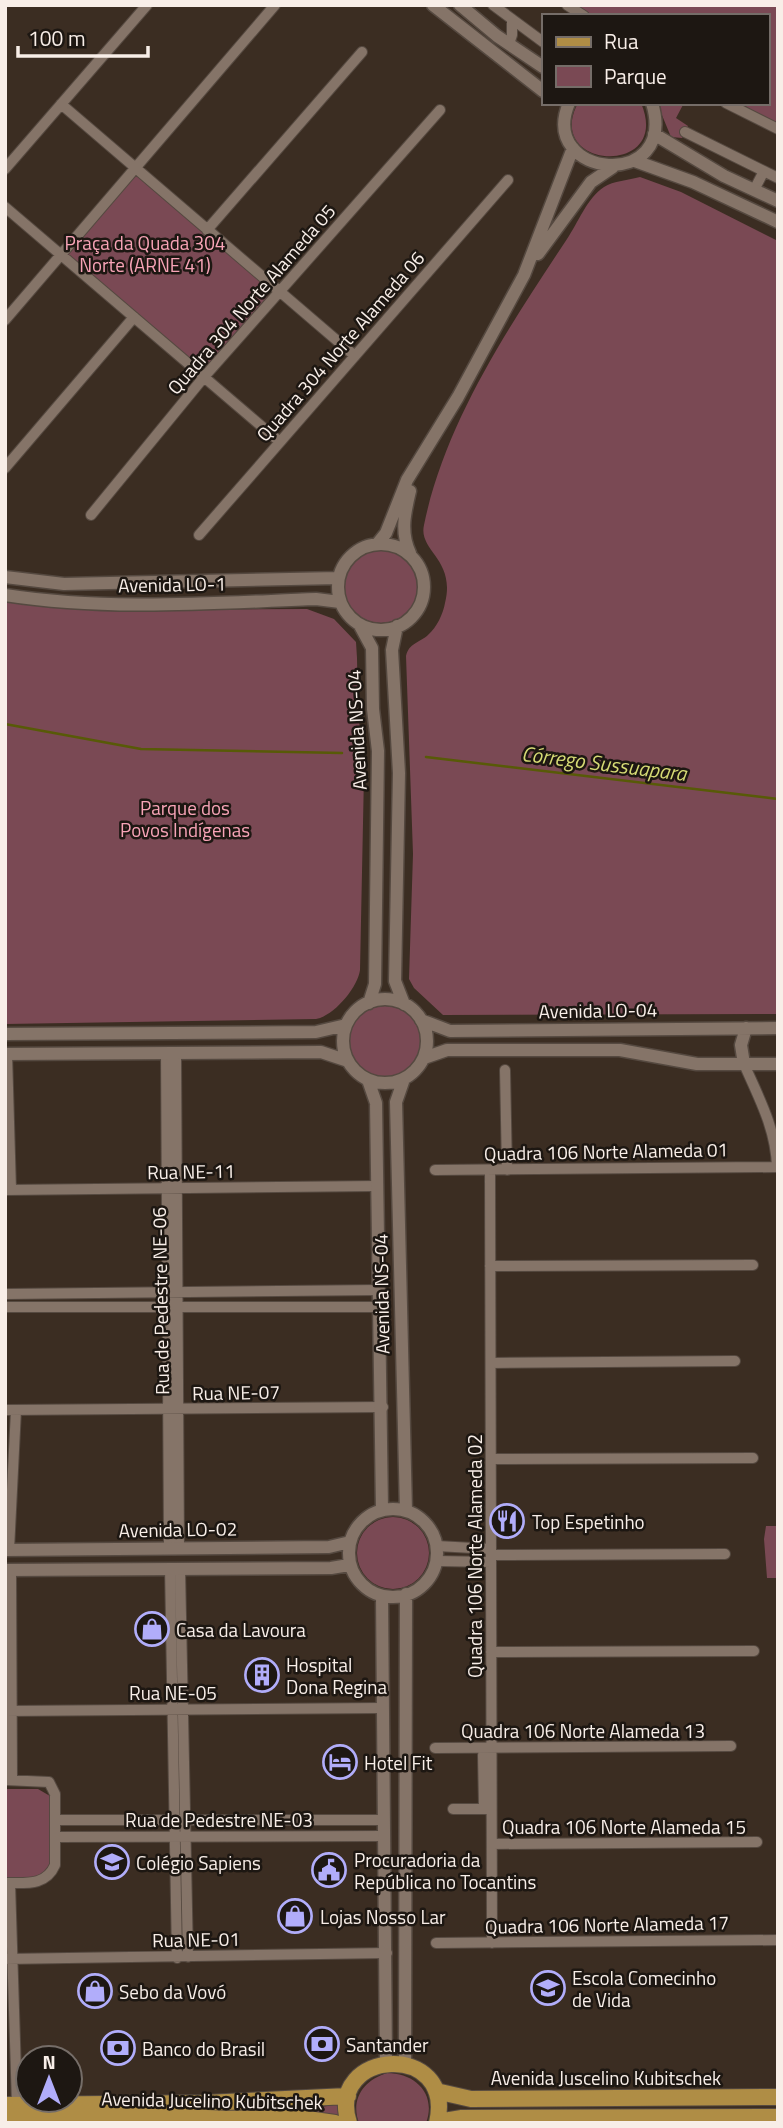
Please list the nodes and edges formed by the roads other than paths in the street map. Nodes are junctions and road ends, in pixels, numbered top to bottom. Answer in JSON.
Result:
{"nodes":[{"id":1,"x":147,"y":5,"type":"edge"},
{"id":2,"x":275,"y":5,"type":"edge"},
{"id":3,"x":433,"y":5,"type":"edge"},
{"id":4,"x":460,"y":5,"type":"edge"},
{"id":5,"x":493,"y":5,"type":"edge"},
{"id":6,"x":512,"y":19,"type":"junction"},
{"id":7,"x":542,"y":40,"type":"edge"},
{"id":8,"x":509,"y":44,"type":"junction"},
{"id":9,"x":362,"y":52,"type":"dead end"},
{"id":10,"x":542,"y":66,"type":"edge"},
{"id":11,"x":542,"y":90,"type":"edge"},
{"id":12,"x":61,"y":104,"type":"junction"},
{"id":13,"x":653,"y":105,"type":"edge"},
{"id":14,"x":730,"y":105,"type":"edge"},
{"id":15,"x":567,"y":109,"type":"edge"},
{"id":16,"x":440,"y":110,"type":"dead end"},
{"id":17,"x":778,"y":129,"type":"edge"},
{"id":18,"x":685,"y":132,"type":"dead end"},
{"id":19,"x":654,"y":134,"type":"junction"},
{"id":20,"x":573,"y":148,"type":"junction"},
{"id":21,"x":635,"y":161,"type":"junction"},
{"id":22,"x":612,"y":167,"type":"junction"},
{"id":23,"x":5,"y":169,"type":"edge"},
{"id":24,"x":136,"y":169,"type":"junction"},
{"id":25,"x":764,"y":171,"type":"junction"},
{"id":26,"x":778,"y":178,"type":"edge"},
{"id":27,"x":508,"y":180,"type":"dead end"},
{"id":28,"x":754,"y":190,"type":"junction"},
{"id":29,"x":778,"y":201,"type":"edge"},
{"id":30,"x":5,"y":207,"type":"edge"},
{"id":31,"x":778,"y":222,"type":"edge"},
{"id":32,"x":207,"y":230,"type":"junction"},
{"id":33,"x":62,"y":256,"type":"junction"},
{"id":34,"x":524,"y":275,"type":"junction"},
{"id":35,"x":279,"y":292,"type":"junction"},
{"id":36,"x":134,"y":317,"type":"junction"},
{"id":37,"x":5,"y":320,"type":"edge"},
{"id":38,"x":355,"y":356,"type":"junction"},
{"id":39,"x":204,"y":377,"type":"junction"},
{"id":40,"x":280,"y":442,"type":"junction"},
{"id":41,"x":424,"y":455,"type":"junction"},
{"id":42,"x":5,"y":468,"type":"edge"},
{"id":43,"x":91,"y":514,"type":"dead end"},
{"id":44,"x":199,"y":535,"type":"dead end"},
{"id":45,"x":377,"y":543,"type":"junction"},
{"id":46,"x":410,"y":553,"type":"junction"},
{"id":47,"x":5,"y":577,"type":"edge"},
{"id":48,"x":338,"y":578,"type":"junction"},
{"id":49,"x":5,"y":595,"type":"edge"},
{"id":50,"x":340,"y":602,"type":"junction"},
{"id":51,"x":359,"y":624,"type":"junction"},
{"id":52,"x":397,"y":626,"type":"junction"},
{"id":53,"x":369,"y":1003,"type":"junction"},
{"id":54,"x":404,"y":1004,"type":"junction"},
{"id":55,"x":421,"y":1020,"type":"junction"},
{"id":56,"x":346,"y":1026,"type":"junction"},
{"id":57,"x":746,"y":1028,"type":"junction"},
{"id":58,"x":778,"y":1028,"type":"edge"},
{"id":59,"x":5,"y":1034,"type":"edge"},
{"id":60,"x":171,"y":1053,"type":"junction"},
{"id":61,"x":6,"y":1054,"type":"edge"},
{"id":62,"x":424,"y":1058,"type":"junction"},
{"id":63,"x":348,"y":1061,"type":"junction"},
{"id":64,"x":744,"y":1064,"type":"junction"},
{"id":65,"x":778,"y":1064,"type":"edge"},
{"id":66,"x":505,"y":1070,"type":"dead end"},
{"id":67,"x":404,"y":1079,"type":"junction"},
{"id":68,"x":368,"y":1080,"type":"junction"},
{"id":69,"x":777,"y":1142,"type":"edge"},
{"id":70,"x":778,"y":1167,"type":"edge"},
{"id":71,"x":435,"y":1170,"type":"dead end"},
{"id":72,"x":490,"y":1170,"type":"junction"},
{"id":73,"x":507,"y":1170,"type":"junction"},
{"id":74,"x":377,"y":1186,"type":"junction"},
{"id":75,"x":171,"y":1189,"type":"junction"},
{"id":76,"x":8,"y":1190,"type":"edge"},
{"id":77,"x":753,"y":1265,"type":"dead end"},
{"id":78,"x":490,"y":1266,"type":"junction"},
{"id":79,"x":378,"y":1290,"type":"junction"},
{"id":80,"x":172,"y":1292,"type":"junction"},
{"id":81,"x":5,"y":1294,"type":"edge"},
{"id":82,"x":5,"y":1307,"type":"edge"},
{"id":83,"x":171,"y":1307,"type":"junction"},
{"id":84,"x":378,"y":1307,"type":"junction"},
{"id":85,"x":734,"y":1361,"type":"dead end"},
{"id":86,"x":491,"y":1363,"type":"junction"},
{"id":87,"x":383,"y":1408,"type":"junction"},
{"id":88,"x":11,"y":1410,"type":"edge"},
{"id":89,"x":173,"y":1410,"type":"junction"},
{"id":90,"x":753,"y":1458,"type":"dead end"},
{"id":91,"x":491,"y":1460,"type":"junction"},
{"id":92,"x":382,"y":1510,"type":"junction"},
{"id":93,"x":406,"y":1511,"type":"junction"},
{"id":94,"x":350,"y":1542,"type":"junction"},
{"id":95,"x":437,"y":1546,"type":"junction"},
{"id":96,"x":174,"y":1548,"type":"junction"},
{"id":97,"x":7,"y":1550,"type":"edge"},
{"id":98,"x":725,"y":1554,"type":"dead end"},
{"id":99,"x":491,"y":1556,"type":"junction"},
{"id":100,"x":437,"y":1561,"type":"junction"},
{"id":101,"x":349,"y":1565,"type":"junction"},
{"id":102,"x":175,"y":1568,"type":"junction"},
{"id":103,"x":8,"y":1570,"type":"edge"},
{"id":104,"x":406,"y":1594,"type":"junction"},
{"id":105,"x":382,"y":1596,"type":"junction"},
{"id":106,"x":754,"y":1651,"type":"dead end"},
{"id":107,"x":491,"y":1652,"type":"junction"},
{"id":108,"x":382,"y":1708,"type":"junction"},
{"id":109,"x":179,"y":1709,"type":"junction"},
{"id":110,"x":8,"y":1711,"type":"edge"},
{"id":111,"x":731,"y":1746,"type":"dead end"},
{"id":112,"x":435,"y":1748,"type":"dead end"},
{"id":113,"x":488,"y":1751,"type":"junction"},
{"id":114,"x":9,"y":1780,"type":"edge"},
{"id":115,"x":488,"y":1808,"type":"junction"},
{"id":116,"x":453,"y":1809,"type":"dead end"},
{"id":117,"x":55,"y":1820,"type":"junction"},
{"id":118,"x":181,"y":1820,"type":"junction"},
{"id":119,"x":383,"y":1820,"type":"junction"},
{"id":120,"x":384,"y":1836,"type":"junction"},
{"id":121,"x":55,"y":1837,"type":"junction"},
{"id":122,"x":181,"y":1838,"type":"junction"},
{"id":123,"x":757,"y":1842,"type":"dead end"},
{"id":124,"x":492,"y":1844,"type":"junction"},
{"id":125,"x":8,"y":1883,"type":"edge"},
{"id":126,"x":778,"y":1940,"type":"edge"},
{"id":127,"x":436,"y":1943,"type":"dead end"},
{"id":128,"x":492,"y":1943,"type":"junction"},
{"id":129,"x":387,"y":1953,"type":"junction"},
{"id":130,"x":188,"y":1957,"type":"junction"},
{"id":131,"x":177,"y":1958,"type":"junction"},
{"id":132,"x":9,"y":1959,"type":"edge"},
{"id":133,"x":386,"y":2062,"type":"junction"},
{"id":134,"x":405,"y":2063,"type":"junction"},
{"id":135,"x":436,"y":2091,"type":"junction"},
{"id":136,"x":348,"y":2096,"type":"junction"},
{"id":137,"x":778,"y":2097,"type":"edge"},
{"id":138,"x":11,"y":2105,"type":"edge"},
{"id":139,"x":778,"y":2117,"type":"edge"},
{"id":140,"x":5,"y":2120,"type":"edge"},
{"id":141,"x":437,"y":2122,"type":"edge"},
{"id":142,"x":335,"y":2123,"type":"edge"},
{"id":143,"x":349,"y":2123,"type":"edge"}],
"edges":[{"from":1,"to":12,"type":"street"},
{"from":2,"to":24,"type":"street"},
{"from":3,"to":11,"type":"street"},
{"from":4,"to":8,"type":"street"},
{"from":5,"to":6,"type":"street"},
{"from":6,"to":7,"type":"street"},
{"from":6,"to":8,"type":"street"},
{"from":8,"to":10,"type":"street"},
{"from":9,"to":32,"type":"street"},
{"from":12,"to":23,"type":"street"},
{"from":12,"to":24,"type":"street"},
{"from":13,"to":19,"type":"street"},
{"from":14,"to":17,"type":"street"},
{"from":15,"to":20,"type":"street"},
{"from":16,"to":35,"type":"street","name":"Quadra 304 Norte Alameda 05"},
{"from":18,"to":25,"type":"street"},
{"from":19,"to":21,"type":"street"},
{"from":19,"to":28,"type":"street"},
{"from":20,"to":22,"type":"street"},
{"from":20,"to":34,"type":"street"},
{"from":21,"to":22,"type":"street"},
{"from":21,"to":31,"type":"street"},
{"from":22,"to":34,"type":"street"},
{"from":24,"to":32,"type":"street"},
{"from":24,"to":33,"type":"street"},
{"from":25,"to":26,"type":"street"},
{"from":25,"to":28,"type":"street"},
{"from":27,"to":38,"type":"street","name":"Quadra 304 Norte Alameda 06"},
{"from":28,"to":29,"type":"street"},
{"from":30,"to":33,"type":"street"},
{"from":32,"to":35,"type":"street"},
{"from":33,"to":36,"type":"street"},
{"from":33,"to":37,"type":"street"},
{"from":34,"to":41,"type":"street"},
{"from":35,"to":38,"type":"street"},
{"from":35,"to":39,"type":"street","name":"Quadra 304 Norte Alameda 05"},
{"from":36,"to":39,"type":"street"},
{"from":36,"to":42,"type":"street"},
{"from":38,"to":40,"type":"street","name":"Quadra 304 Norte Alameda 06"},
{"from":39,"to":40,"type":"street"},
{"from":39,"to":43,"type":"street","name":"Quadra 304 Norte Alameda 05"},
{"from":40,"to":44,"type":"street","name":"Quadra 304 Norte Alameda 06"},
{"from":41,"to":45,"type":"street"},
{"from":41,"to":46,"type":"street"},
{"from":45,"to":46,"type":"street"},
{"from":45,"to":48,"type":"street"},
{"from":46,"to":52,"type":"street"},
{"from":47,"to":48,"type":"street","name":"Avenida LO-1"},
{"from":48,"to":50,"type":"street"},
{"from":49,"to":50,"type":"street","name":"Avenida LO-1"},
{"from":50,"to":51,"type":"street"},
{"from":51,"to":52,"type":"street"},
{"from":51,"to":53,"type":"street","name":"Avenida NS-04"},
{"from":52,"to":54,"type":"street","name":"Avenida NS-04"},
{"from":53,"to":54,"type":"street"},
{"from":53,"to":56,"type":"street"},
{"from":54,"to":55,"type":"street"},
{"from":55,"to":57,"type":"street","name":"Avenida LO-04"},
{"from":55,"to":62,"type":"street"},
{"from":56,"to":59,"type":"street"},
{"from":56,"to":63,"type":"street"},
{"from":57,"to":58,"type":"street","name":"Avenida LO-04"},
{"from":57,"to":64,"type":"street"},
{"from":60,"to":61,"type":"street"},
{"from":60,"to":63,"type":"street"},
{"from":60,"to":75,"type":"street","name":"Rua de Pedestre NE-06"},
{"from":61,"to":76,"type":"street"},
{"from":62,"to":64,"type":"street","name":"Avenida LO-04"},
{"from":62,"to":67,"type":"street"},
{"from":63,"to":68,"type":"street"},
{"from":64,"to":65,"type":"street","name":"Avenida LO-04"},
{"from":64,"to":69,"type":"street"},
{"from":66,"to":73,"type":"street"},
{"from":67,"to":68,"type":"street"},
{"from":67,"to":93,"type":"street","name":"Avenida NS-04"},
{"from":68,"to":74,"type":"street","name":"Avenida NS-04"},
{"from":69,"to":70,"type":"street"},
{"from":70,"to":73,"type":"street","name":"Quadra 106 Norte Alameda 01"},
{"from":71,"to":72,"type":"street","name":"Quadra 106 Norte Alameda 01"},
{"from":72,"to":73,"type":"street","name":"Quadra 106 Norte Alameda 01"},
{"from":72,"to":78,"type":"street","name":"Quadra 106 Norte Alameda 02"},
{"from":74,"to":75,"type":"street","name":"Rua NE-11"},
{"from":74,"to":79,"type":"street","name":"Avenida NS-04"},
{"from":75,"to":76,"type":"street","name":"Rua NE-11"},
{"from":75,"to":80,"type":"street","name":"Rua de Pedestre NE-06"},
{"from":77,"to":78,"type":"street"},
{"from":78,"to":86,"type":"street","name":"Quadra 106 Norte Alameda 02"},
{"from":79,"to":80,"type":"street"},
{"from":79,"to":84,"type":"street","name":"Avenida NS-04"},
{"from":80,"to":81,"type":"street"},
{"from":80,"to":83,"type":"street","name":"Rua de Pedestre NE-06"},
{"from":82,"to":83,"type":"street"},
{"from":83,"to":84,"type":"street"},
{"from":83,"to":89,"type":"street","name":"Rua de Pedestre NE-06"},
{"from":84,"to":87,"type":"street","name":"Avenida NS-04"},
{"from":85,"to":86,"type":"street"},
{"from":86,"to":91,"type":"street","name":"Quadra 106 Norte Alameda 02"},
{"from":87,"to":89,"type":"street","name":"Rua NE-07"},
{"from":87,"to":92,"type":"street","name":"Avenida NS-04"},
{"from":88,"to":89,"type":"street","name":"Rua NE-07"},
{"from":88,"to":97,"type":"street"},
{"from":89,"to":96,"type":"street","name":"Rua de Pedestre NE-06"},
{"from":90,"to":91,"type":"street"},
{"from":91,"to":99,"type":"street","name":"Quadra 106 Norte Alameda 02"},
{"from":92,"to":93,"type":"street"},
{"from":92,"to":94,"type":"street"},
{"from":93,"to":95,"type":"street"},
{"from":94,"to":96,"type":"street","name":"Avenida LO-02"},
{"from":94,"to":101,"type":"street"},
{"from":95,"to":99,"type":"street"},
{"from":95,"to":100,"type":"street"},
{"from":96,"to":97,"type":"street","name":"Avenida LO-02"},
{"from":98,"to":99,"type":"street"},
{"from":99,"to":100,"type":"street"},
{"from":99,"to":107,"type":"street","name":"Quadra 106 Norte Alameda 02"},
{"from":100,"to":104,"type":"street"},
{"from":101,"to":102,"type":"street","name":"Avenida LO-02"},
{"from":101,"to":105,"type":"street"},
{"from":102,"to":103,"type":"street","name":"Avenida LO-02"},
{"from":102,"to":109,"type":"street"},
{"from":103,"to":110,"type":"street"},
{"from":104,"to":105,"type":"street"},
{"from":104,"to":134,"type":"street"},
{"from":105,"to":108,"type":"street"},
{"from":106,"to":107,"type":"street"},
{"from":107,"to":113,"type":"street","name":"Quadra 106 Norte Alameda 02"},
{"from":108,"to":109,"type":"street","name":"Rua NE-05"},
{"from":108,"to":119,"type":"street"},
{"from":109,"to":110,"type":"street","name":"Rua NE-05"},
{"from":109,"to":118,"type":"street"},
{"from":110,"to":114,"type":"street"},
{"from":111,"to":113,"type":"street","name":"Quadra 106 Norte Alameda 13"},
{"from":112,"to":113,"type":"street","name":"Quadra 106 Norte Alameda 13"},
{"from":113,"to":115,"type":"street","name":"Quadra 106 Norte Alameda 02"},
{"from":114,"to":117,"type":"street"},
{"from":115,"to":116,"type":"street"},
{"from":115,"to":124,"type":"street","name":"Quadra 106 Norte Alameda 02"},
{"from":117,"to":118,"type":"street","name":"Rua de Pedestre NE-03"},
{"from":117,"to":121,"type":"street"},
{"from":118,"to":119,"type":"street","name":"Rua de Pedestre NE-03"},
{"from":118,"to":122,"type":"street"},
{"from":119,"to":120,"type":"street"},
{"from":120,"to":122,"type":"street","name":"Rua de Pedestre NE-03"},
{"from":120,"to":129,"type":"street"},
{"from":121,"to":122,"type":"street","name":"Rua de Pedestre NE-03"},
{"from":121,"to":125,"type":"street"},
{"from":122,"to":130,"type":"street"},
{"from":122,"to":131,"type":"street"},
{"from":123,"to":124,"type":"street","name":"Quadra 106 Norte Alameda 15"},
{"from":124,"to":128,"type":"street","name":"Quadra 106 Norte Alameda 02"},
{"from":125,"to":132,"type":"street"},
{"from":126,"to":128,"type":"street","name":"Quadra 106 Norte Alameda 17"},
{"from":127,"to":128,"type":"street","name":"Quadra 106 Norte Alameda 17"},
{"from":129,"to":130,"type":"street","name":"Rua NE-01"},
{"from":129,"to":133,"type":"street"},
{"from":130,"to":131,"type":"street","name":"Rua NE-01"},
{"from":131,"to":132,"type":"street","name":"Rua NE-01"},
{"from":132,"to":138,"type":"street"},
{"from":133,"to":134,"type":"main road"},
{"from":133,"to":136,"type":"main road"},
{"from":134,"to":135,"type":"main road"},
{"from":135,"to":137,"type":"main road","name":"Avenida Juscelino Kubitschek"},
{"from":135,"to":141,"type":"main road"},
{"from":136,"to":138,"type":"main road"},
{"from":136,"to":143,"type":"main road"},
{"from":139,"to":141,"type":"main road","name":"Avenida Juscelino Kubitschek"},
{"from":140,"to":142,"type":"main road","name":"Avenida Jucelino Kubitschek"}]}
